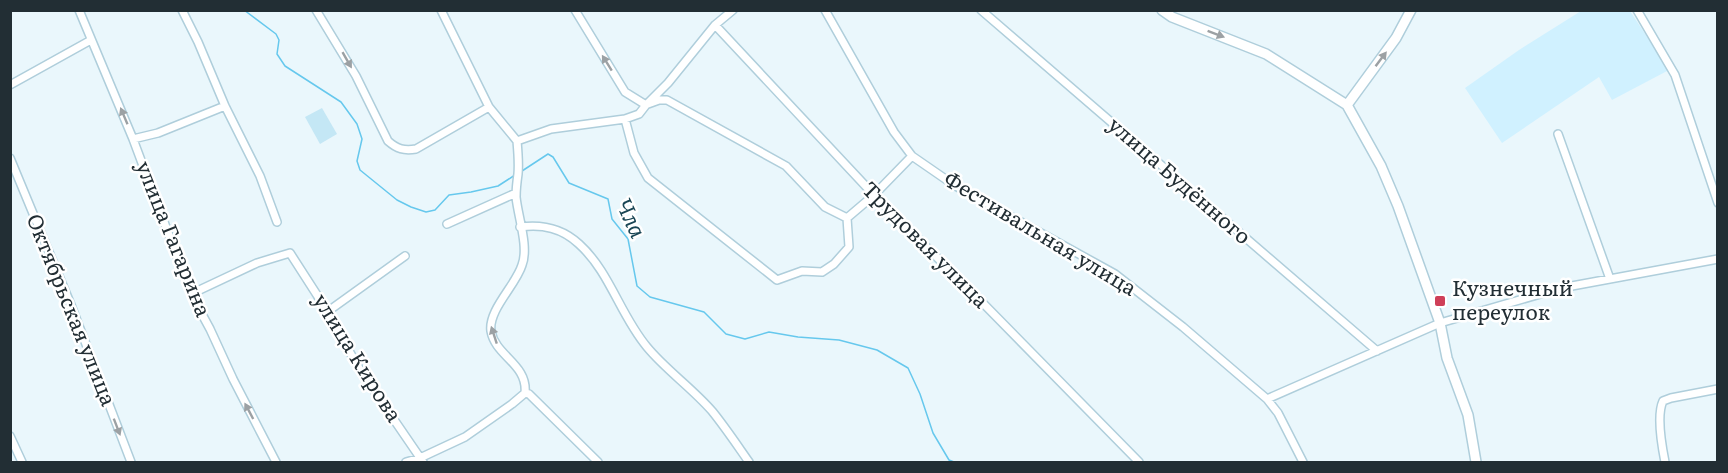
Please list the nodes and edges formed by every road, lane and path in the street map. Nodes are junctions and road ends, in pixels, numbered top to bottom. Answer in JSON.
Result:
{"nodes":[{"id":1,"x":79,"y":10,"type":"edge"},
{"id":2,"x":182,"y":10,"type":"edge"},
{"id":3,"x":316,"y":10,"type":"edge"},
{"id":4,"x":441,"y":10,"type":"edge"},
{"id":5,"x":575,"y":10,"type":"edge"},
{"id":6,"x":825,"y":10,"type":"edge"},
{"id":7,"x":981,"y":10,"type":"edge"},
{"id":8,"x":1162,"y":10,"type":"edge"},
{"id":9,"x":1411,"y":10,"type":"edge"},
{"id":10,"x":1637,"y":10,"type":"edge"},
{"id":11,"x":729,"y":11,"type":"edge"},
{"id":12,"x":715,"y":25,"type":"junction"},
{"id":13,"x":91,"y":40,"type":"junction"},
{"id":14,"x":10,"y":85,"type":"edge"},
{"id":15,"x":646,"y":105,"type":"junction"},
{"id":16,"x":1347,"y":105,"type":"junction"},
{"id":17,"x":225,"y":106,"type":"junction"},
{"id":18,"x":489,"y":107,"type":"junction"},
{"id":19,"x":626,"y":119,"type":"junction"},
{"id":20,"x":1558,"y":134,"type":"dead end"},
{"id":21,"x":134,"y":139,"type":"junction"},
{"id":22,"x":517,"y":141,"type":"junction"},
{"id":23,"x":912,"y":156,"type":"junction"},
{"id":24,"x":10,"y":158,"type":"edge"},
{"id":25,"x":516,"y":193,"type":"junction"},
{"id":26,"x":874,"y":195,"type":"junction"},
{"id":27,"x":1718,"y":203,"type":"edge"},
{"id":28,"x":847,"y":218,"type":"junction"},
{"id":29,"x":277,"y":222,"type":"dead end"},
{"id":30,"x":447,"y":224,"type":"dead end"},
{"id":31,"x":520,"y":227,"type":"junction"},
{"id":32,"x":405,"y":256,"type":"dead end"},
{"id":33,"x":1718,"y":259,"type":"edge"},
{"id":34,"x":1610,"y":279,"type":"junction"},
{"id":35,"x":191,"y":294,"type":"junction"},
{"id":36,"x":327,"y":312,"type":"junction"},
{"id":37,"x":1440,"y":323,"type":"junction"},
{"id":38,"x":1377,"y":351,"type":"junction"},
{"id":39,"x":1718,"y":389,"type":"edge"},
{"id":40,"x":525,"y":393,"type":"junction"},
{"id":41,"x":1267,"y":399,"type":"junction"},
{"id":42,"x":10,"y":436,"type":"edge"},
{"id":43,"x":422,"y":460,"type":"edge"},
{"id":44,"x":22,"y":462,"type":"edge"},
{"id":45,"x":131,"y":462,"type":"edge"},
{"id":46,"x":276,"y":462,"type":"edge"},
{"id":47,"x":406,"y":462,"type":"edge"},
{"id":48,"x":598,"y":462,"type":"edge"},
{"id":49,"x":749,"y":462,"type":"edge"},
{"id":50,"x":1139,"y":462,"type":"edge"},
{"id":51,"x":1303,"y":462,"type":"edge"},
{"id":52,"x":1476,"y":462,"type":"edge"},
{"id":53,"x":1665,"y":462,"type":"edge"}],
"edges":[{"from":1,"to":13,"type":"street","name":"улица Гагарина"},
{"from":2,"to":17,"type":"street"},
{"from":3,"to":18,"type":"street","one_way":true},
{"from":4,"to":18,"type":"street"},
{"from":15,"to":5,"type":"street","one_way":true},
{"from":6,"to":23,"type":"street","name":"Фестивальная улица"},
{"from":7,"to":38,"type":"street","name":"улица Будённого"},
{"from":8,"to":16,"type":"street","one_way":true},
{"from":16,"to":9,"type":"street","one_way":true},
{"from":10,"to":27,"type":"street"},
{"from":11,"to":12,"type":"street"},
{"from":12,"to":15,"type":"street"},
{"from":12,"to":26,"type":"street","name":"Трудовая улица"},
{"from":13,"to":14,"type":"street"},
{"from":21,"to":13,"type":"street","name":"улица Гагарина","one_way":true},
{"from":15,"to":19,"type":"street"},
{"from":15,"to":28,"type":"street"},
{"from":16,"to":37,"type":"street"},
{"from":17,"to":21,"type":"street"},
{"from":17,"to":29,"type":"street"},
{"from":18,"to":22,"type":"street"},
{"from":19,"to":22,"type":"street"},
{"from":19,"to":28,"type":"street"},
{"from":20,"to":34,"type":"street"},
{"from":21,"to":35,"type":"street","name":"улица Гагарина"},
{"from":22,"to":25,"type":"street"},
{"from":23,"to":26,"type":"street"},
{"from":23,"to":41,"type":"street","name":"Фестивальная улица"},
{"from":24,"to":45,"type":"street","name":"Октябрьская улица","one_way":true},
{"from":25,"to":30,"type":"street"},
{"from":25,"to":31,"type":"street"},
{"from":26,"to":28,"type":"street"},
{"from":26,"to":50,"type":"street","name":"Трудовая улица"},
{"from":40,"to":31,"type":"street","one_way":true},
{"from":31,"to":49,"type":"street"},
{"from":32,"to":36,"type":"street"},
{"from":33,"to":34,"type":"street"},
{"from":34,"to":37,"type":"street"},
{"from":35,"to":36,"type":"street","name":"улица Кирова"},
{"from":46,"to":35,"type":"street","name":"улица Гагарина","one_way":true},
{"from":36,"to":43,"type":"street","name":"улица Кирова"},
{"from":37,"to":38,"type":"street"},
{"from":37,"to":52,"type":"street"},
{"from":38,"to":41,"type":"street"},
{"from":39,"to":53,"type":"street"},
{"from":40,"to":43,"type":"street"},
{"from":40,"to":48,"type":"street"},
{"from":41,"to":51,"type":"street","name":"Фестивальная улица"},
{"from":42,"to":44,"type":"street"},
{"from":43,"to":47,"type":"street"}]}
